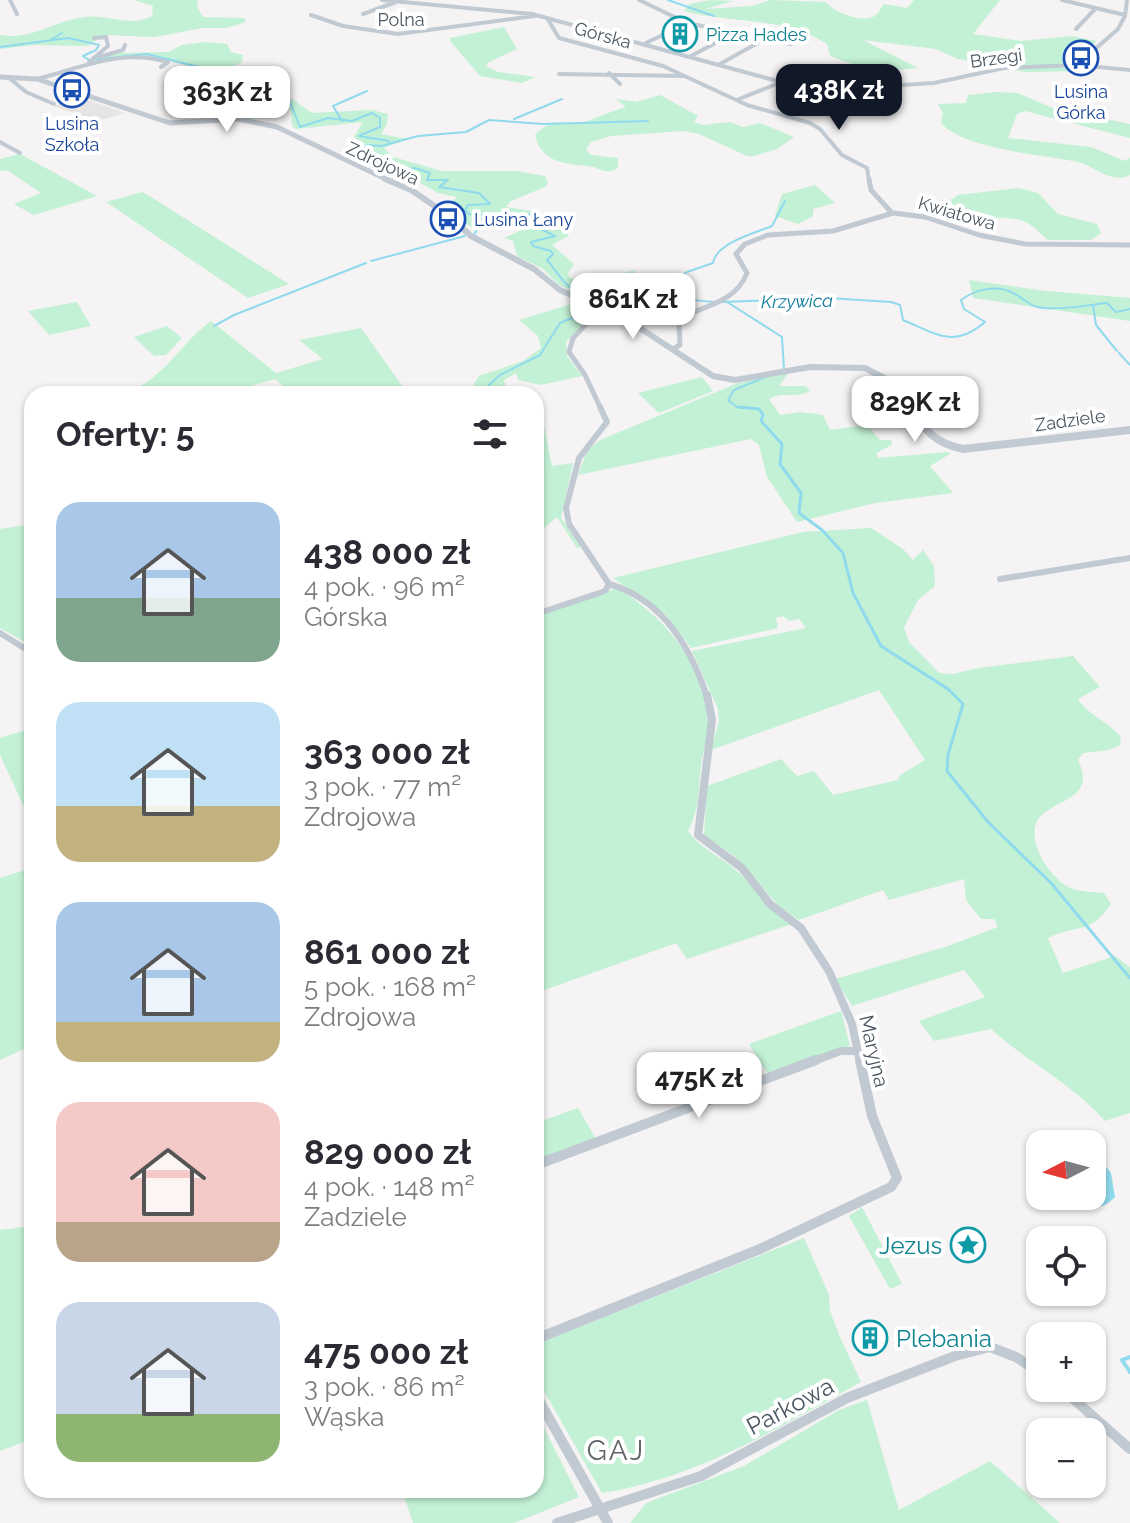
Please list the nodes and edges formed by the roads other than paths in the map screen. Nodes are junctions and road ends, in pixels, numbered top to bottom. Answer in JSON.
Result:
{"nodes":[{"id":1,"x":10,"y":0,"type":"edge"},
{"id":2,"x":382,"y":0,"type":"edge"},
{"id":3,"x":639,"y":0,"type":"edge"},
{"id":4,"x":1062,"y":0,"type":"edge"},
{"id":5,"x":1127,"y":0,"type":"edge"},
{"id":6,"x":398,"y":1,"type":"edge"},
{"id":7,"x":17,"y":14,"type":"dead end"},
{"id":8,"x":363,"y":14,"type":"dead end"},
{"id":9,"x":311,"y":15,"type":"dead end"},
{"id":10,"x":1125,"y":15,"type":"junction"},
{"id":11,"x":540,"y":16,"type":"junction"},
{"id":12,"x":547,"y":18,"type":"junction"},
{"id":13,"x":687,"y":23,"type":"junction"},
{"id":14,"x":1076,"y":29,"type":"dead end"},
{"id":15,"x":734,"y":33,"type":"junction"},
{"id":16,"x":94,"y":38,"type":"dead end"},
{"id":17,"x":765,"y":39,"type":"junction"},
{"id":18,"x":645,"y":43,"type":"junction"},
{"id":19,"x":791,"y":44,"type":"dead end"},
{"id":20,"x":125,"y":45,"type":"dead end"},
{"id":21,"x":691,"y":56,"type":"junction"},
{"id":22,"x":94,"y":59,"type":"junction"},
{"id":23,"x":720,"y":64,"type":"junction"},
{"id":24,"x":1077,"y":65,"type":"junction"},
{"id":25,"x":161,"y":67,"type":"dead end"},
{"id":26,"x":84,"y":68,"type":"junction"},
{"id":27,"x":1130,"y":70,"type":"edge"},
{"id":28,"x":609,"y":73,"type":"junction"},
{"id":29,"x":559,"y":74,"type":"dead end"},
{"id":30,"x":0,"y":77,"type":"edge"},
{"id":31,"x":8,"y":77,"type":"junction"},
{"id":32,"x":685,"y":77,"type":"junction"},
{"id":33,"x":37,"y":79,"type":"junction"},
{"id":34,"x":781,"y":82,"type":"junction"},
{"id":35,"x":620,"y":84,"type":"dead end"},
{"id":36,"x":739,"y":99,"type":"junction"},
{"id":37,"x":54,"y":104,"type":"dead end"},
{"id":38,"x":0,"y":142,"type":"edge"},
{"id":39,"x":20,"y":153,"type":"dead end"},
{"id":40,"x":892,"y":213,"type":"junction"},
{"id":41,"x":1130,"y":245,"type":"edge"},
{"id":42,"x":601,"y":308,"type":"junction"},
{"id":43,"x":674,"y":350,"type":"junction"},
{"id":44,"x":1130,"y":430,"type":"edge"},
{"id":45,"x":1130,"y":558,"type":"edge"},
{"id":46,"x":1000,"y":579,"type":"dead end"},
{"id":47,"x":609,"y":584,"type":"junction"},
{"id":48,"x":544,"y":611,"type":"edge"},
{"id":49,"x":0,"y":633,"type":"edge"},
{"id":50,"x":24,"y":648,"type":"edge"},
{"id":51,"x":857,"y":1051,"type":"junction"},
{"id":52,"x":544,"y":1162,"type":"edge"},
{"id":53,"x":544,"y":1336,"type":"edge"},
{"id":54,"x":1026,"y":1364,"type":"edge"},
{"id":55,"x":1077,"y":1402,"type":"edge"},
{"id":56,"x":544,"y":1409,"type":"edge"},
{"id":57,"x":1130,"y":1449,"type":"edge"},
{"id":58,"x":601,"y":1511,"type":"junction"},
{"id":59,"x":557,"y":1523,"type":"edge"},
{"id":60,"x":608,"y":1523,"type":"edge"}],
"edges":[{"from":1,"to":7,"type":"street"},
{"from":2,"to":6,"type":"street","name":"Brzegi"},
{"from":3,"to":13,"type":"street"},
{"from":4,"to":10,"type":"street"},
{"from":5,"to":10,"type":"street"},
{"from":6,"to":8,"type":"street"},
{"from":6,"to":11,"type":"street","name":"Brzegi"},
{"from":9,"to":11,"type":"street","name":"Polna"},
{"from":10,"to":14,"type":"street"},
{"from":10,"to":24,"type":"street"},
{"from":11,"to":12,"type":"street","name":"Brzegi"},
{"from":12,"to":18,"type":"street","name":"Brzegi"},
{"from":12,"to":32,"type":"street","name":"Górska"},
{"from":13,"to":15,"type":"street"},
{"from":13,"to":18,"type":"street"},
{"from":15,"to":17,"type":"street"},
{"from":15,"to":21,"type":"street"},
{"from":16,"to":22,"type":"street"},
{"from":17,"to":19,"type":"street"},
{"from":17,"to":23,"type":"street"},
{"from":18,"to":21,"type":"street","name":"Brzegi"},
{"from":20,"to":22,"type":"street"},
{"from":21,"to":23,"type":"street","name":"Brzegi"},
{"from":22,"to":26,"type":"street"},
{"from":23,"to":34,"type":"street","name":"Brzegi"},
{"from":24,"to":27,"type":"street"},
{"from":24,"to":34,"type":"street","name":"Brzegi"},
{"from":25,"to":26,"type":"street"},
{"from":26,"to":33,"type":"street"},
{"from":28,"to":29,"type":"street"},
{"from":28,"to":32,"type":"street"},
{"from":28,"to":35,"type":"street"},
{"from":30,"to":31,"type":"street","name":"Zdrojowa"},
{"from":31,"to":33,"type":"street","name":"Zdrojowa"},
{"from":31,"to":37,"type":"street"},
{"from":32,"to":36,"type":"street","name":"Górska"},
{"from":33,"to":42,"type":"street","name":"Zdrojowa"},
{"from":34,"to":36,"type":"street"},
{"from":36,"to":40,"type":"street","name":"Górska"},
{"from":38,"to":39,"type":"street"},
{"from":40,"to":41,"type":"street","name":"Kwiatowa"},
{"from":40,"to":43,"type":"street","name":"Kwiatowa"},
{"from":42,"to":43,"type":"street","name":"Zdrojowa"},
{"from":42,"to":47,"type":"street"},
{"from":43,"to":44,"type":"street","name":"Zadziele"},
{"from":45,"to":46,"type":"street"},
{"from":47,"to":48,"type":"street"},
{"from":47,"to":51,"type":"street","name":"Maryjna"},
{"from":49,"to":50,"type":"street"},
{"from":51,"to":52,"type":"street"},
{"from":51,"to":53,"type":"street","name":"Maryjna"},
{"from":54,"to":58,"type":"street","name":"Parkowa"},
{"from":55,"to":57,"type":"street"},
{"from":56,"to":58,"type":"street"},
{"from":58,"to":59,"type":"street","name":"Parkowa"},
{"from":58,"to":60,"type":"street"}]}
